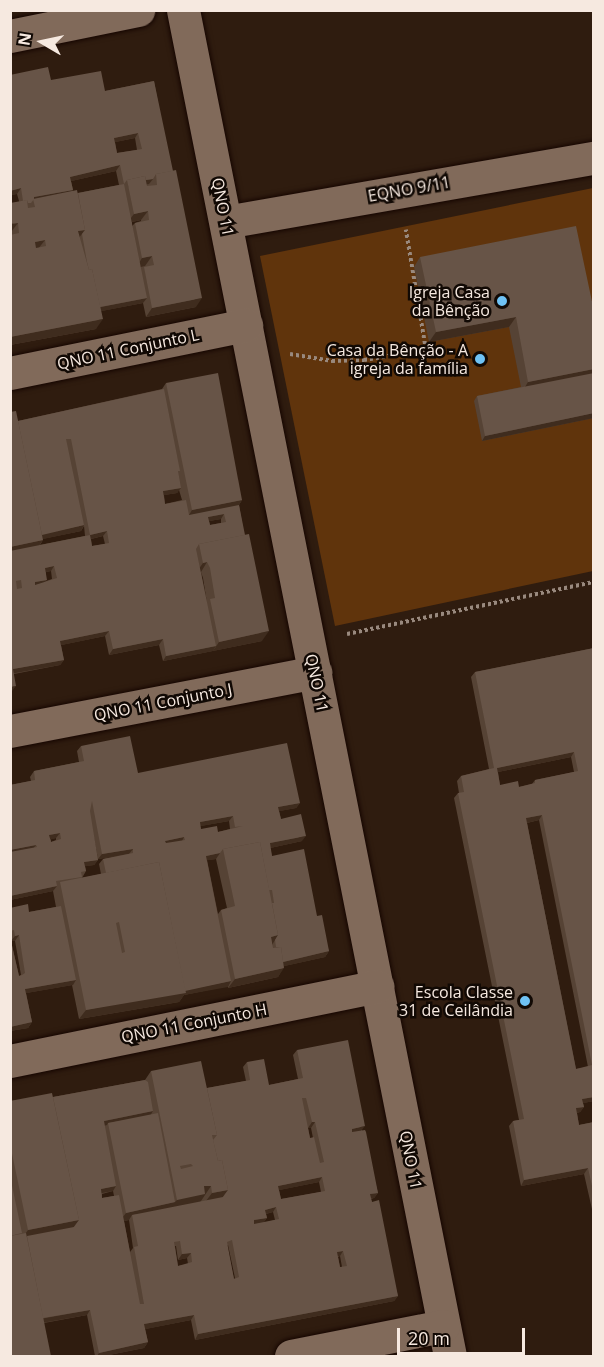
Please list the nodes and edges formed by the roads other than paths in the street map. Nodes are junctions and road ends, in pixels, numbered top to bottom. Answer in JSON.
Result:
{"nodes":[{"id":1,"x":138,"y":10,"type":"edge"},
{"id":2,"x":183,"y":10,"type":"edge"},
{"id":3,"x":10,"y":36,"type":"edge"},
{"id":4,"x":594,"y":158,"type":"edge"},
{"id":5,"x":226,"y":222,"type":"junction"},
{"id":6,"x":248,"y":336,"type":"junction"},
{"id":7,"x":10,"y":373,"type":"edge"},
{"id":8,"x":311,"y":657,"type":"junction"},
{"id":9,"x":10,"y":731,"type":"edge"},
{"id":10,"x":377,"y":986,"type":"junction"},
{"id":11,"x":10,"y":1061,"type":"edge"},
{"id":12,"x":446,"y":1341,"type":"edge"},
{"id":13,"x":291,"y":1356,"type":"edge"}],
"edges":[{"from":1,"to":3,"type":"street"},
{"from":2,"to":5,"type":"street","name":"QNO 11"},
{"from":4,"to":5,"type":"street","name":"EQNO 9/11"},
{"from":5,"to":6,"type":"street","name":"QNO 11"},
{"from":6,"to":7,"type":"street","name":"QNO 11 Conjunto L"},
{"from":6,"to":8,"type":"street","name":"QNO 11"},
{"from":8,"to":9,"type":"street","name":"QNO 11 Conjunto J"},
{"from":8,"to":10,"type":"street","name":"QNO 11"},
{"from":10,"to":11,"type":"street","name":"QNO 11 Conjunto H"},
{"from":10,"to":12,"type":"street","name":"QNO 11"},
{"from":12,"to":13,"type":"street"}]}
